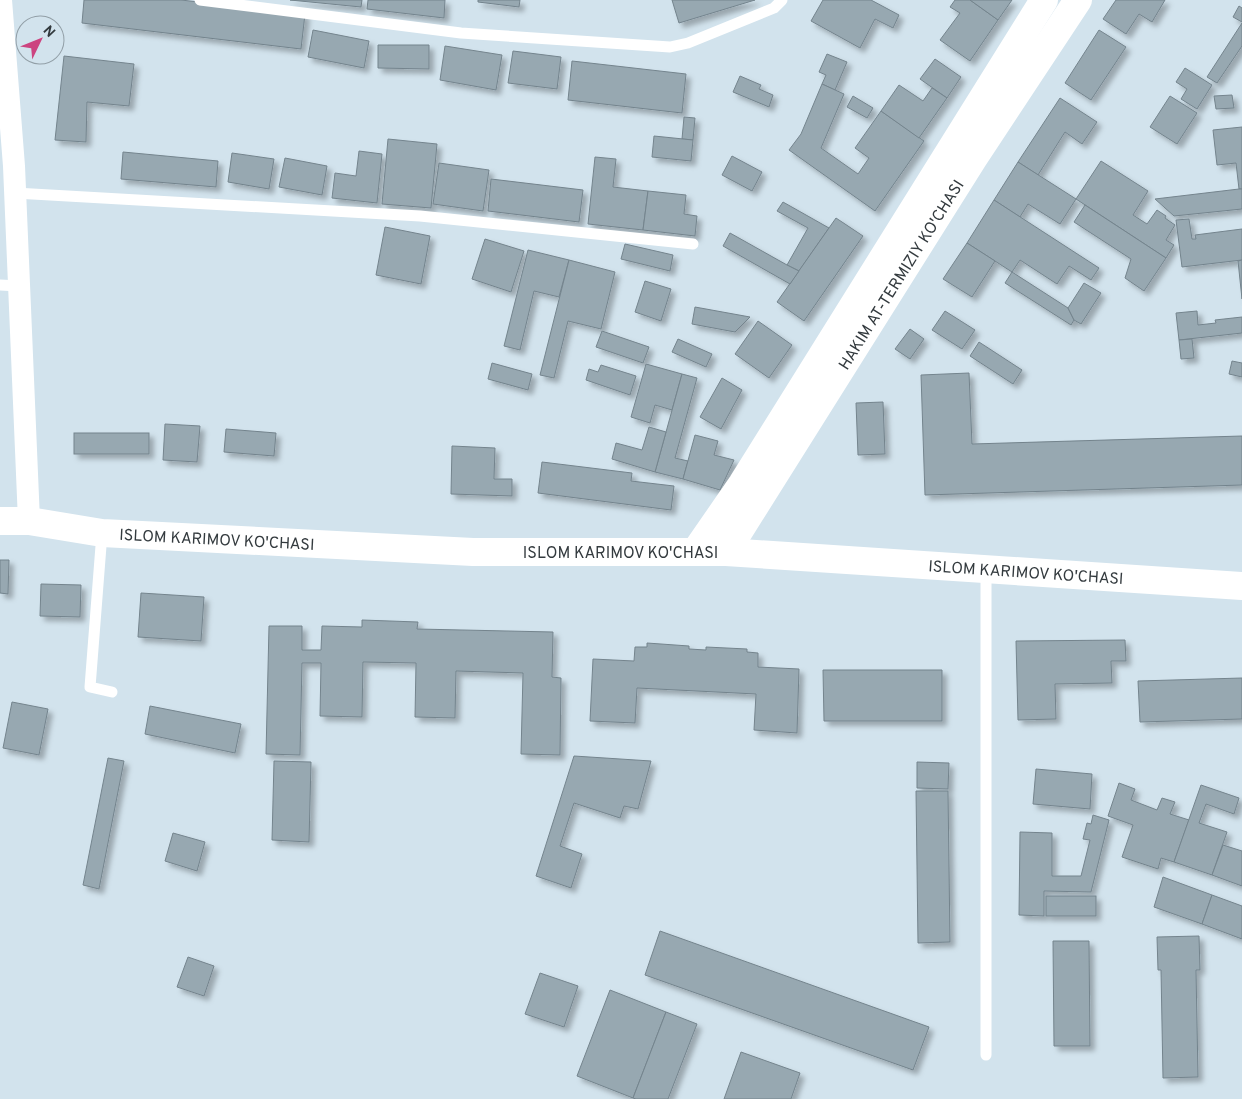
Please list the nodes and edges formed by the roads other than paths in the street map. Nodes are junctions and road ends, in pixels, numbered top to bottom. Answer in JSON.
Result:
{"nodes":[{"id":1,"x":1,"y":0,"type":"edge"},
{"id":2,"x":200,"y":0,"type":"edge"},
{"id":3,"x":782,"y":0,"type":"edge"},
{"id":4,"x":1044,"y":0,"type":"edge"},
{"id":5,"x":1078,"y":0,"type":"edge"},
{"id":6,"x":16,"y":193,"type":"junction"},
{"id":7,"x":693,"y":244,"type":"dead end"},
{"id":8,"x":10,"y":286,"type":"edge"},
{"id":9,"x":0,"y":521,"type":"edge"},
{"id":10,"x":29,"y":521,"type":"junction"},
{"id":11,"x":102,"y":533,"type":"junction"},
{"id":12,"x":696,"y":552,"type":"junction"},
{"id":13,"x":726,"y":552,"type":"junction"},
{"id":14,"x":986,"y":569,"type":"junction"},
{"id":15,"x":1242,"y":586,"type":"edge"},
{"id":16,"x":112,"y":692,"type":"dead end"},
{"id":17,"x":986,"y":1055,"type":"dead end"}],
"edges":[{"from":1,"to":6,"type":"street"},
{"from":2,"to":3,"type":"lane"},
{"from":4,"to":12,"type":"main road","name":"HAKIM AT-TERMIZIY KO'CHASI"},
{"from":5,"to":13,"type":"main road","name":"HAKIM AT-TERMIZIY KO'CHASI"},
{"from":6,"to":7,"type":"lane"},
{"from":6,"to":8,"type":"street"},
{"from":8,"to":10,"type":"street"},
{"from":9,"to":10,"type":"main road","name":"ISLOM KARIMOV KO'CHASI"},
{"from":10,"to":11,"type":"main road","name":"ISLOM KARIMOV KO'CHASI"},
{"from":11,"to":12,"type":"main road","name":"ISLOM KARIMOV KO'CHASI"},
{"from":11,"to":16,"type":"lane"},
{"from":12,"to":13,"type":"main road","name":"ISLOM KARIMOV KO'CHASI"},
{"from":13,"to":14,"type":"main road","name":"ISLOM KARIMOV KO'CHASI"},
{"from":14,"to":15,"type":"main road","name":"ISLOM KARIMOV KO'CHASI"},
{"from":14,"to":17,"type":"lane"}]}
